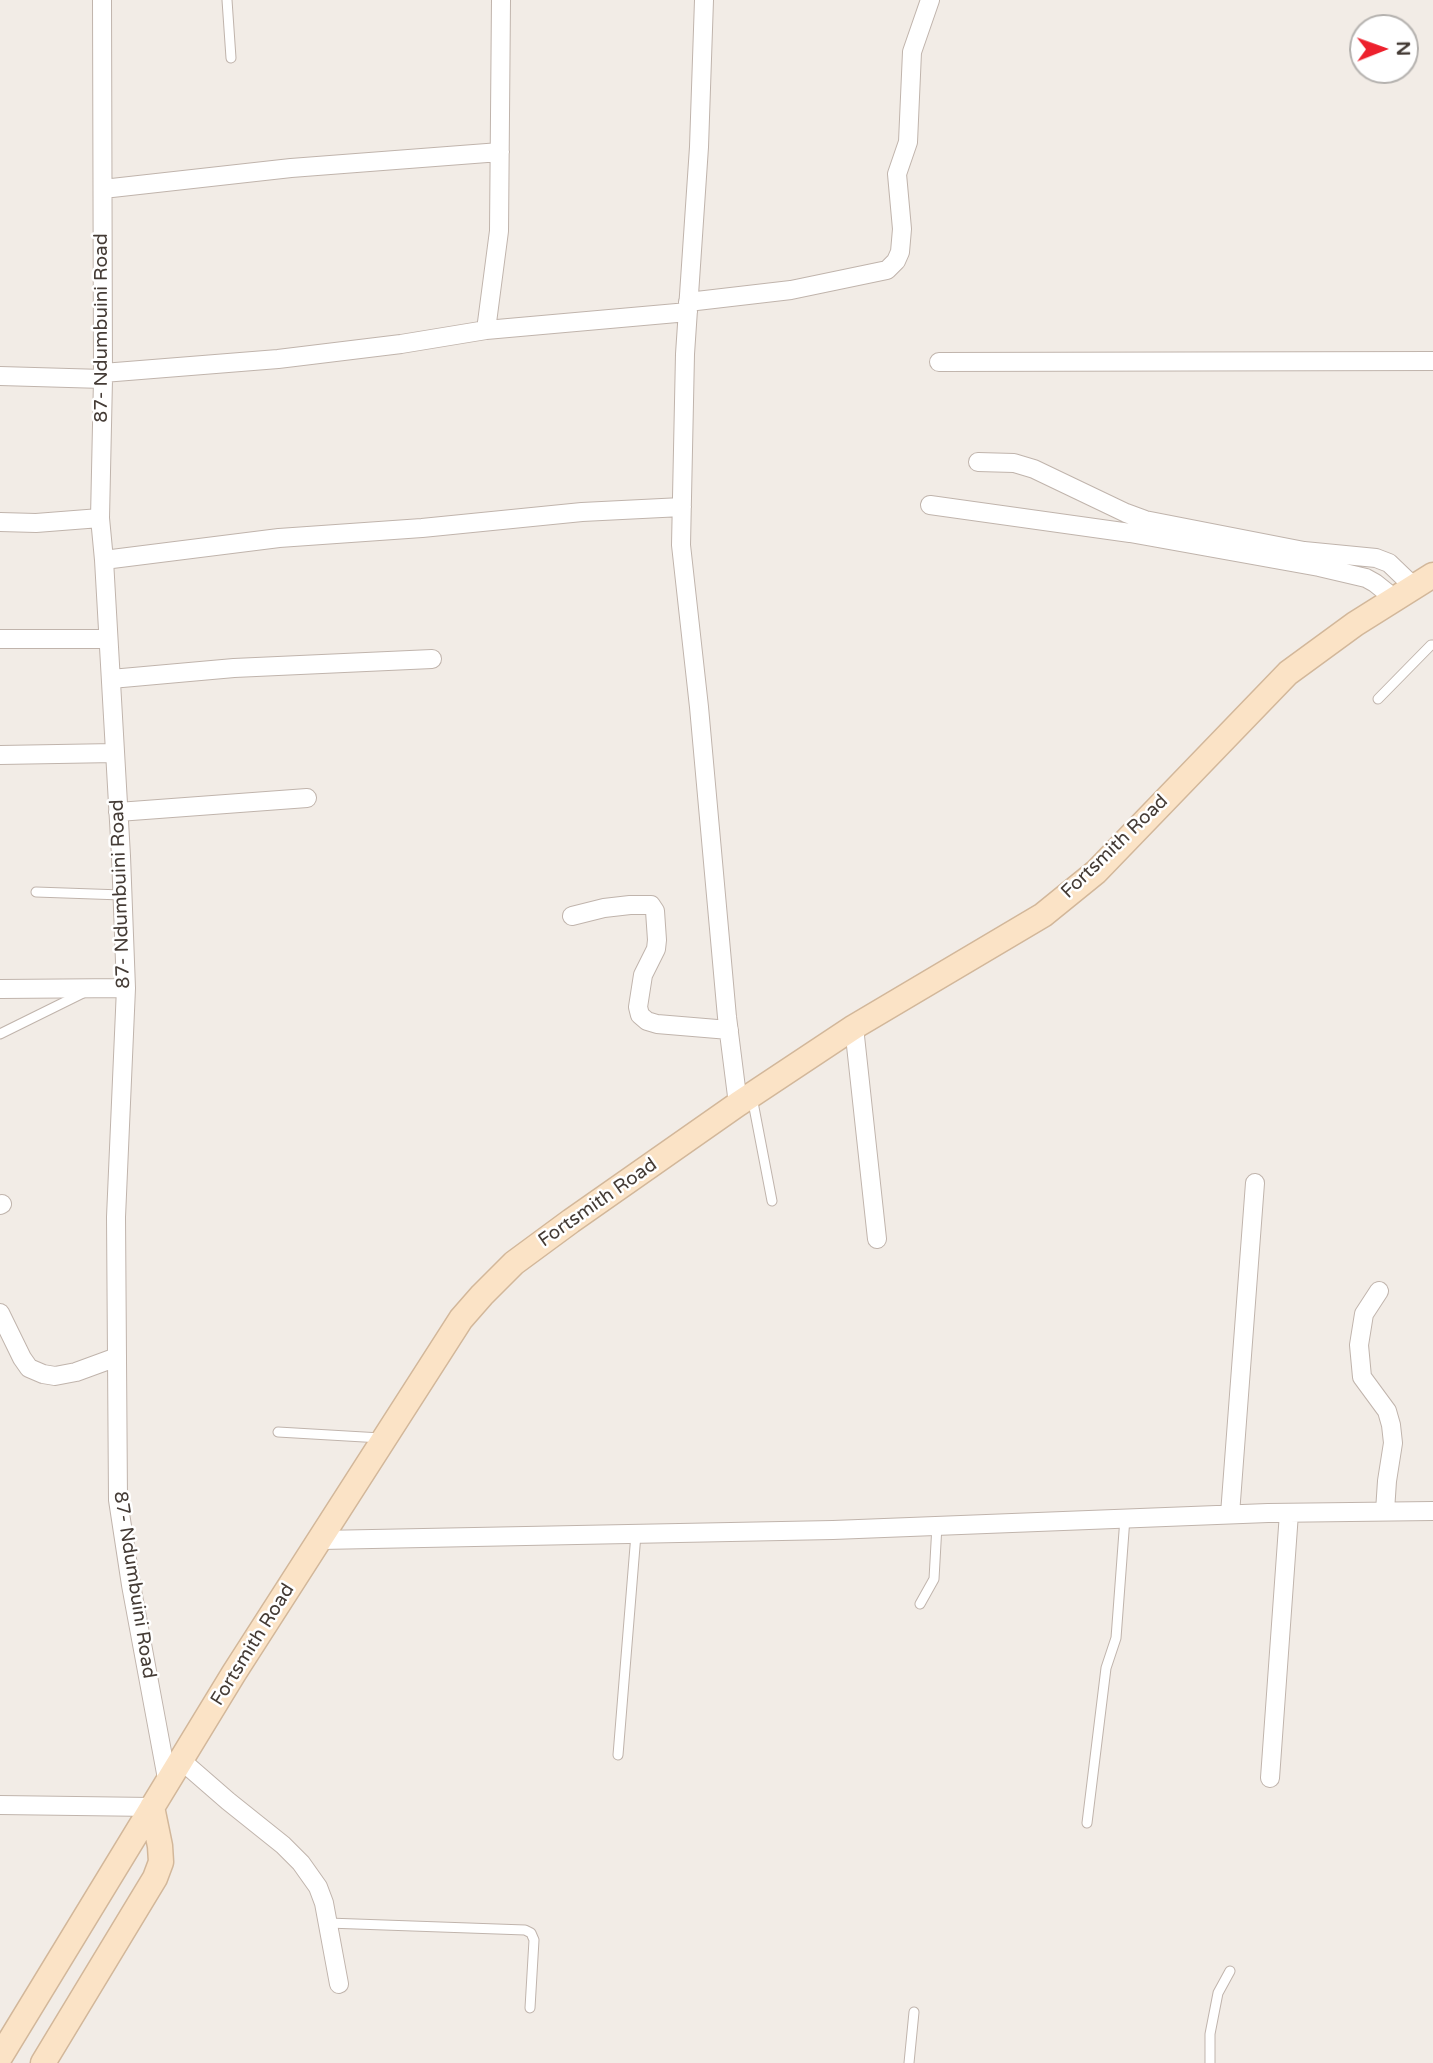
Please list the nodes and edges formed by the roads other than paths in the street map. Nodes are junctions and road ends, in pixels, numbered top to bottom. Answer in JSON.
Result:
{"nodes":[{"id":1,"x":102,"y":0,"type":"edge"},
{"id":2,"x":226,"y":0,"type":"edge"},
{"id":3,"x":501,"y":0,"type":"edge"},
{"id":4,"x":704,"y":0,"type":"edge"},
{"id":5,"x":930,"y":0,"type":"edge"},
{"id":6,"x":231,"y":58,"type":"dead end"},
{"id":7,"x":500,"y":152,"type":"junction"},
{"id":8,"x":103,"y":189,"type":"junction"},
{"id":9,"x":688,"y":307,"type":"junction"},
{"id":10,"x":486,"y":330,"type":"junction"},
{"id":11,"x":1433,"y":361,"type":"edge"},
{"id":12,"x":939,"y":362,"type":"dead end"},
{"id":13,"x":0,"y":376,"type":"edge"},
{"id":14,"x":103,"y":376,"type":"junction"},
{"id":15,"x":978,"y":462,"type":"dead end"},
{"id":16,"x":930,"y":505,"type":"dead end"},
{"id":17,"x":682,"y":507,"type":"junction"},
{"id":18,"x":100,"y":518,"type":"junction"},
{"id":19,"x":0,"y":522,"type":"edge"},
{"id":20,"x":104,"y":560,"type":"junction"},
{"id":21,"x":1420,"y":586,"type":"edge"},
{"id":22,"x":0,"y":639,"type":"edge"},
{"id":23,"x":108,"y":639,"type":"junction"},
{"id":24,"x":1433,"y":645,"type":"edge"},
{"id":25,"x":432,"y":659,"type":"dead end"},
{"id":26,"x":111,"y":679,"type":"junction"},
{"id":27,"x":1378,"y":699,"type":"dead end"},
{"id":28,"x":115,"y":752,"type":"junction"},
{"id":29,"x":0,"y":755,"type":"edge"},
{"id":30,"x":307,"y":798,"type":"dead end"},
{"id":31,"x":118,"y":812,"type":"junction"},
{"id":32,"x":36,"y":892,"type":"dead end"},
{"id":33,"x":122,"y":895,"type":"junction"},
{"id":34,"x":572,"y":916,"type":"dead end"},
{"id":35,"x":125,"y":988,"type":"junction"},
{"id":36,"x":0,"y":989,"type":"edge"},
{"id":37,"x":91,"y":989,"type":"junction"},
{"id":38,"x":854,"y":1027,"type":"junction"},
{"id":39,"x":729,"y":1030,"type":"junction"},
{"id":40,"x":0,"y":1034,"type":"edge"},
{"id":41,"x":745,"y":1100,"type":"junction"},
{"id":42,"x":1255,"y":1183,"type":"dead end"},
{"id":43,"x":772,"y":1202,"type":"dead end"},
{"id":44,"x":877,"y":1239,"type":"dead end"},
{"id":45,"x":1379,"y":1291,"type":"dead end"},
{"id":46,"x":0,"y":1313,"type":"edge"},
{"id":47,"x":117,"y":1357,"type":"junction"},
{"id":48,"x":278,"y":1432,"type":"dead end"},
{"id":49,"x":385,"y":1438,"type":"junction"},
{"id":50,"x":1385,"y":1511,"type":"junction"},
{"id":51,"x":1433,"y":1511,"type":"edge"},
{"id":52,"x":1289,"y":1513,"type":"junction"},
{"id":53,"x":1230,"y":1514,"type":"junction"},
{"id":54,"x":1125,"y":1518,"type":"junction"},
{"id":55,"x":937,"y":1525,"type":"junction"},
{"id":56,"x":636,"y":1534,"type":"junction"},
{"id":57,"x":321,"y":1540,"type":"junction"},
{"id":58,"x":920,"y":1604,"type":"dead end"},
{"id":59,"x":618,"y":1755,"type":"dead end"},
{"id":60,"x":182,"y":1761,"type":"junction"},
{"id":61,"x":1270,"y":1777,"type":"dead end"},
{"id":62,"x":168,"y":1784,"type":"junction"},
{"id":63,"x":0,"y":1805,"type":"edge"},
{"id":64,"x":152,"y":1807,"type":"junction"},
{"id":65,"x":1087,"y":1823,"type":"dead end"},
{"id":66,"x":328,"y":1923,"type":"junction"},
{"id":67,"x":1230,"y":1971,"type":"dead end"},
{"id":68,"x":339,"y":1984,"type":"dead end"},
{"id":69,"x":530,"y":2008,"type":"dead end"},
{"id":70,"x":914,"y":2012,"type":"dead end"},
{"id":71,"x":0,"y":2057,"type":"edge"},
{"id":72,"x":43,"y":2063,"type":"edge"},
{"id":73,"x":909,"y":2063,"type":"edge"},
{"id":74,"x":1210,"y":2063,"type":"edge"}],
"edges":[{"from":1,"to":8,"type":"street","name":"87- Ndumbuini Road"},
{"from":2,"to":6,"type":"lane"},
{"from":3,"to":7,"type":"street"},
{"from":4,"to":9,"type":"street"},
{"from":5,"to":9,"type":"street"},
{"from":7,"to":8,"type":"street"},
{"from":7,"to":10,"type":"street"},
{"from":8,"to":14,"type":"street","name":"87- Ndumbuini Road"},
{"from":9,"to":10,"type":"street"},
{"from":9,"to":17,"type":"street"},
{"from":10,"to":14,"type":"street"},
{"from":11,"to":12,"type":"street"},
{"from":13,"to":14,"type":"street"},
{"from":14,"to":18,"type":"street","name":"87- Ndumbuini Road"},
{"from":15,"to":21,"type":"street"},
{"from":16,"to":21,"type":"street"},
{"from":17,"to":20,"type":"street"},
{"from":17,"to":39,"type":"street"},
{"from":18,"to":19,"type":"street"},
{"from":18,"to":20,"type":"street","name":"87- Ndumbuini Road"},
{"from":20,"to":23,"type":"street","name":"87- Ndumbuini Road"},
{"from":21,"to":38,"type":"street","name":"Fortsmith Road"},
{"from":22,"to":23,"type":"street"},
{"from":23,"to":26,"type":"street","name":"87- Ndumbuini Road"},
{"from":24,"to":27,"type":"lane"},
{"from":25,"to":26,"type":"street"},
{"from":26,"to":28,"type":"street","name":"87- Ndumbuini Road"},
{"from":28,"to":29,"type":"street"},
{"from":28,"to":31,"type":"street","name":"87- Ndumbuini Road"},
{"from":30,"to":31,"type":"street"},
{"from":31,"to":33,"type":"street","name":"87- Ndumbuini Road"},
{"from":32,"to":33,"type":"lane"},
{"from":33,"to":35,"type":"street","name":"87- Ndumbuini Road"},
{"from":34,"to":39,"type":"street"},
{"from":35,"to":37,"type":"street"},
{"from":35,"to":47,"type":"street","name":"87- Ndumbuini Road"},
{"from":36,"to":37,"type":"street"},
{"from":37,"to":40,"type":"lane"},
{"from":38,"to":41,"type":"street","name":"Fortsmith Road"},
{"from":38,"to":44,"type":"street"},
{"from":39,"to":41,"type":"street"},
{"from":41,"to":43,"type":"lane"},
{"from":41,"to":49,"type":"street","name":"Fortsmith Road"},
{"from":42,"to":53,"type":"street"},
{"from":45,"to":50,"type":"street"},
{"from":46,"to":47,"type":"street"},
{"from":47,"to":62,"type":"street","name":"87- Ndumbuini Road"},
{"from":48,"to":49,"type":"lane"},
{"from":49,"to":57,"type":"street","name":"Fortsmith Road"},
{"from":50,"to":51,"type":"street"},
{"from":50,"to":52,"type":"street"},
{"from":52,"to":53,"type":"street"},
{"from":52,"to":61,"type":"street"},
{"from":53,"to":54,"type":"street"},
{"from":54,"to":55,"type":"street"},
{"from":54,"to":65,"type":"lane"},
{"from":55,"to":56,"type":"street"},
{"from":55,"to":58,"type":"lane"},
{"from":56,"to":57,"type":"street"},
{"from":56,"to":59,"type":"lane"},
{"from":57,"to":60,"type":"street","name":"Fortsmith Road"},
{"from":60,"to":62,"type":"street","name":"Fortsmith Road"},
{"from":60,"to":66,"type":"street"},
{"from":62,"to":64,"type":"street","name":"Fortsmith Road"},
{"from":63,"to":64,"type":"street"},
{"from":64,"to":71,"type":"street","name":"Fortsmith Road"},
{"from":64,"to":72,"type":"street"},
{"from":66,"to":68,"type":"street"},
{"from":66,"to":69,"type":"lane"},
{"from":67,"to":74,"type":"lane"},
{"from":70,"to":73,"type":"lane"}]}
